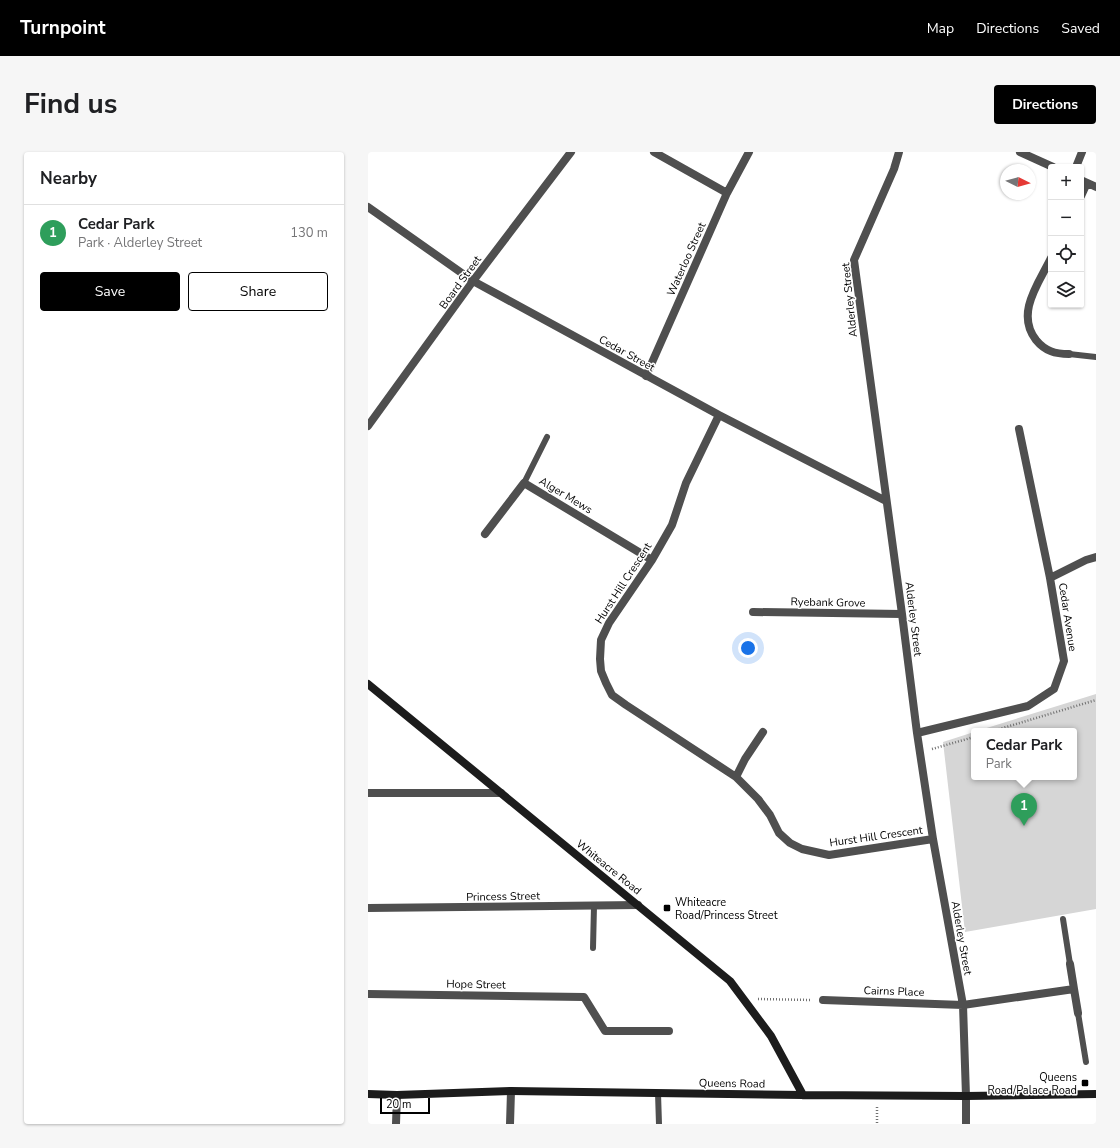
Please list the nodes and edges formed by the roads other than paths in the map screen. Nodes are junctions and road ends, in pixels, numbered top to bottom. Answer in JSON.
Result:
{"nodes":[{"id":1,"x":572,"y":152,"type":"edge"},
{"id":2,"x":654,"y":152,"type":"edge"},
{"id":3,"x":748,"y":152,"type":"edge"},
{"id":4,"x":899,"y":152,"type":"edge"},
{"id":5,"x":1020,"y":152,"type":"edge"},
{"id":6,"x":1082,"y":152,"type":"edge"},
{"id":7,"x":1077,"y":164,"type":"edge"},
{"id":8,"x":1048,"y":165,"type":"edge"},
{"id":9,"x":1084,"y":182,"type":"edge"},
{"id":10,"x":1096,"y":187,"type":"edge"},
{"id":11,"x":727,"y":193,"type":"junction"},
{"id":12,"x":368,"y":207,"type":"edge"},
{"id":13,"x":1048,"y":264,"type":"edge"},
{"id":14,"x":474,"y":282,"type":"junction"},
{"id":15,"x":1068,"y":354,"type":"joint"},
{"id":16,"x":1096,"y":357,"type":"edge"},
{"id":17,"x":646,"y":376,"type":"junction"},
{"id":18,"x":719,"y":415,"type":"junction"},
{"id":19,"x":368,"y":426,"type":"edge"},
{"id":20,"x":1018,"y":429,"type":"dead end"},
{"id":21,"x":547,"y":436,"type":"dead end"},
{"id":22,"x":524,"y":483,"type":"junction"},
{"id":23,"x":886,"y":501,"type":"junction"},
{"id":24,"x":485,"y":534,"type":"dead end"},
{"id":25,"x":1096,"y":557,"type":"edge"},
{"id":26,"x":652,"y":560,"type":"junction"},
{"id":27,"x":1050,"y":578,"type":"junction"},
{"id":28,"x":752,"y":612,"type":"dead end"},
{"id":29,"x":902,"y":614,"type":"junction"},
{"id":30,"x":368,"y":684,"type":"edge"},
{"id":31,"x":763,"y":732,"type":"dead end"},
{"id":32,"x":917,"y":732,"type":"junction"},
{"id":33,"x":736,"y":777,"type":"junction"},
{"id":34,"x":368,"y":792,"type":"edge"},
{"id":35,"x":501,"y":793,"type":"junction"},
{"id":36,"x":933,"y":839,"type":"junction"},
{"id":37,"x":638,"y":905,"type":"junction"},
{"id":38,"x":594,"y":906,"type":"junction"},
{"id":39,"x":368,"y":908,"type":"edge"},
{"id":40,"x":1063,"y":919,"type":"dead end"},
{"id":41,"x":593,"y":948,"type":"dead end"},
{"id":42,"x":1070,"y":964,"type":"joint"},
{"id":43,"x":1074,"y":989,"type":"junction"},
{"id":44,"x":368,"y":994,"type":"edge"},
{"id":45,"x":824,"y":1000,"type":"road end"},
{"id":46,"x":963,"y":1005,"type":"junction"},
{"id":47,"x":1078,"y":1014,"type":"joint"},
{"id":48,"x":669,"y":1031,"type":"dead end"},
{"id":49,"x":1086,"y":1062,"type":"dead end"},
{"id":50,"x":511,"y":1091,"type":"junction"},
{"id":51,"x":658,"y":1093,"type":"junction"},
{"id":52,"x":368,"y":1094,"type":"edge"},
{"id":53,"x":1096,"y":1094,"type":"edge"},
{"id":54,"x":397,"y":1095,"type":"junction"},
{"id":55,"x":803,"y":1095,"type":"junction"},
{"id":56,"x":966,"y":1096,"type":"junction"},
{"id":57,"x":396,"y":1124,"type":"edge"},
{"id":58,"x":510,"y":1124,"type":"edge"},
{"id":59,"x":659,"y":1124,"type":"edge"},
{"id":60,"x":966,"y":1124,"type":"edge"}],
"edges":[{"from":1,"to":14,"type":"street","name":"Board Street"},
{"from":2,"to":11,"type":"street"},
{"from":3,"to":11,"type":"street","name":"Waterloo Street"},
{"from":4,"to":23,"type":"street","name":"Alderley Street"},
{"from":5,"to":8,"type":"street"},
{"from":6,"to":7,"type":"street"},
{"from":9,"to":10,"type":"street"},
{"from":11,"to":17,"type":"street","name":"Waterloo Street"},
{"from":12,"to":14,"type":"street","name":"Cedar Street"},
{"from":13,"to":15,"type":"street"},
{"from":14,"to":17,"type":"street","name":"Cedar Street"},
{"from":14,"to":19,"type":"street","name":"Board Street"},
{"from":15,"to":16,"type":"lane"},
{"from":17,"to":18,"type":"street","name":"Cedar Street"},
{"from":18,"to":23,"type":"street","name":"Cedar Street"},
{"from":18,"to":26,"type":"street","name":"Hurst Hill Crescent"},
{"from":20,"to":27,"type":"street","name":"Cedar Avenue"},
{"from":21,"to":22,"type":"lane"},
{"from":22,"to":24,"type":"street","name":"Alger Mews"},
{"from":22,"to":26,"type":"street","name":"Alger Mews"},
{"from":23,"to":29,"type":"street","name":"Alderley Street"},
{"from":25,"to":27,"type":"street"},
{"from":26,"to":33,"type":"street","name":"Hurst Hill Crescent"},
{"from":27,"to":32,"type":"street","name":"Cedar Avenue"},
{"from":28,"to":29,"type":"street","name":"Ryebank Grove"},
{"from":29,"to":32,"type":"street","name":"Alderley Street"},
{"from":30,"to":35,"type":"main road","name":"Whiteacre Road"},
{"from":31,"to":33,"type":"street"},
{"from":32,"to":36,"type":"street","name":"Alderley Street"},
{"from":33,"to":36,"type":"street","name":"Hurst Hill Crescent"},
{"from":34,"to":35,"type":"street"},
{"from":35,"to":37,"type":"main road","name":"Whiteacre Road"},
{"from":36,"to":46,"type":"street","name":"Alderley Street"},
{"from":37,"to":38,"type":"street","name":"Princess Street"},
{"from":37,"to":55,"type":"main road","name":"Whiteacre Road"},
{"from":38,"to":39,"type":"street","name":"Princess Street"},
{"from":38,"to":41,"type":"lane"},
{"from":40,"to":42,"type":"lane"},
{"from":42,"to":43,"type":"street"},
{"from":43,"to":46,"type":"street","name":"Cairns Place"},
{"from":43,"to":47,"type":"street"},
{"from":44,"to":48,"type":"street","name":"Hope Street"},
{"from":45,"to":46,"type":"street","name":"Cairns Place"},
{"from":46,"to":56,"type":"street","name":"Alderley Street"},
{"from":47,"to":49,"type":"lane"},
{"from":50,"to":51,"type":"main road","name":"Queens Road"},
{"from":50,"to":54,"type":"main road","name":"Queens Road"},
{"from":50,"to":58,"type":"street"},
{"from":51,"to":55,"type":"main road","name":"Queens Road"},
{"from":51,"to":59,"type":"lane"},
{"from":52,"to":54,"type":"main road","name":"Queens Road"},
{"from":53,"to":56,"type":"main road","name":"Queens Road"},
{"from":54,"to":57,"type":"street"},
{"from":55,"to":56,"type":"main road","name":"Queens Road"},
{"from":56,"to":60,"type":"street","name":"Alderley Street"}]}
